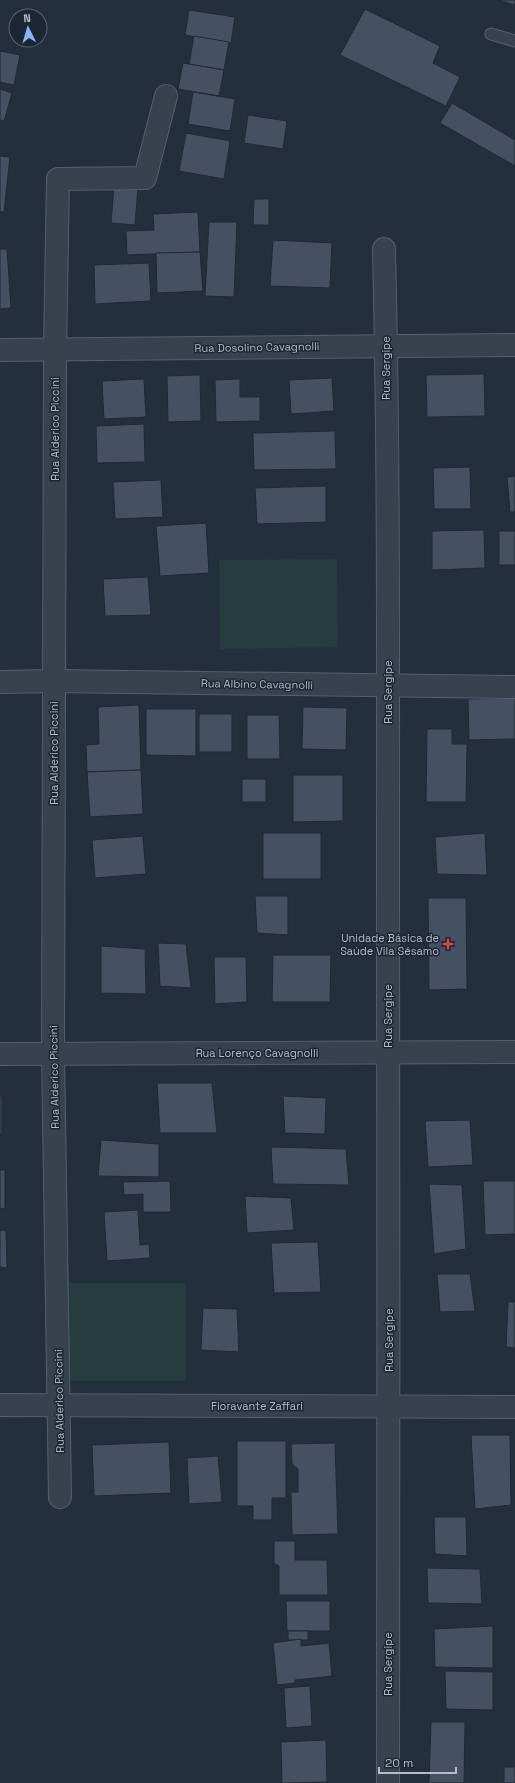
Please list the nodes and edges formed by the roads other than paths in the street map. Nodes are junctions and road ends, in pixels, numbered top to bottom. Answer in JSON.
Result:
{"nodes":[{"id":1,"x":491,"y":34,"type":"dead end"},
{"id":2,"x":515,"y":41,"type":"edge"},
{"id":3,"x":166,"y":96,"type":"dead end"},
{"id":4,"x":384,"y":249,"type":"dead end"},
{"id":5,"x":515,"y":344,"type":"edge"},
{"id":6,"x":386,"y":345,"type":"junction"},
{"id":7,"x":0,"y":350,"type":"edge"},
{"id":8,"x":55,"y":350,"type":"junction"},
{"id":9,"x":54,"y":681,"type":"junction"},
{"id":10,"x":0,"y":682,"type":"edge"},
{"id":11,"x":388,"y":686,"type":"junction"},
{"id":12,"x":515,"y":687,"type":"edge"},
{"id":13,"x":388,"y":1052,"type":"junction"},
{"id":14,"x":515,"y":1052,"type":"edge"},
{"id":15,"x":0,"y":1054,"type":"edge"},
{"id":16,"x":53,"y":1054,"type":"junction"},
{"id":17,"x":0,"y":1405,"type":"edge"},
{"id":18,"x":59,"y":1406,"type":"junction"},
{"id":19,"x":389,"y":1406,"type":"junction"},
{"id":20,"x":515,"y":1407,"type":"edge"},
{"id":21,"x":60,"y":1497,"type":"dead end"},
{"id":22,"x":388,"y":1783,"type":"edge"}],
"edges":[{"from":1,"to":2,"type":"lane"},
{"from":3,"to":8,"type":"street","name":"Rua Alderico Piccini"},
{"from":4,"to":6,"type":"street","name":"Rua Sergipe"},
{"from":5,"to":6,"type":"street","name":"Rua Dosolino Cavagnolli"},
{"from":6,"to":8,"type":"street","name":"Rua Dosolino Cavagnolli"},
{"from":6,"to":11,"type":"street","name":"Rua Sergipe"},
{"from":7,"to":8,"type":"street","name":"Rua Dosolino Cavagnolli"},
{"from":8,"to":9,"type":"street","name":"Rua Alderico Piccini"},
{"from":9,"to":10,"type":"street","name":"Rua Albino Cavagnolli"},
{"from":9,"to":11,"type":"street","name":"Rua Albino Cavagnolli"},
{"from":9,"to":16,"type":"street","name":"Rua Alderico Piccini"},
{"from":11,"to":12,"type":"street","name":"Rua Albino Cavagnolli"},
{"from":11,"to":13,"type":"street","name":"Rua Sergipe"},
{"from":13,"to":14,"type":"street","name":"Rua Lorenço Cavagnolli"},
{"from":13,"to":16,"type":"street","name":"Rua Lorenço Cavagnolli"},
{"from":13,"to":19,"type":"street","name":"Rua Sergipe"},
{"from":15,"to":16,"type":"street","name":"Rua Lorenço Cavagnolli"},
{"from":16,"to":18,"type":"street","name":"Rua Alderico Piccini"},
{"from":17,"to":18,"type":"street","name":"Fioravante Zaffari"},
{"from":18,"to":19,"type":"street","name":"Fioravante Zaffari"},
{"from":18,"to":21,"type":"street","name":"Rua Alderico Piccini"},
{"from":19,"to":20,"type":"street","name":"Fioravante Zaffari"},
{"from":19,"to":22,"type":"street","name":"Rua Sergipe"}]}
